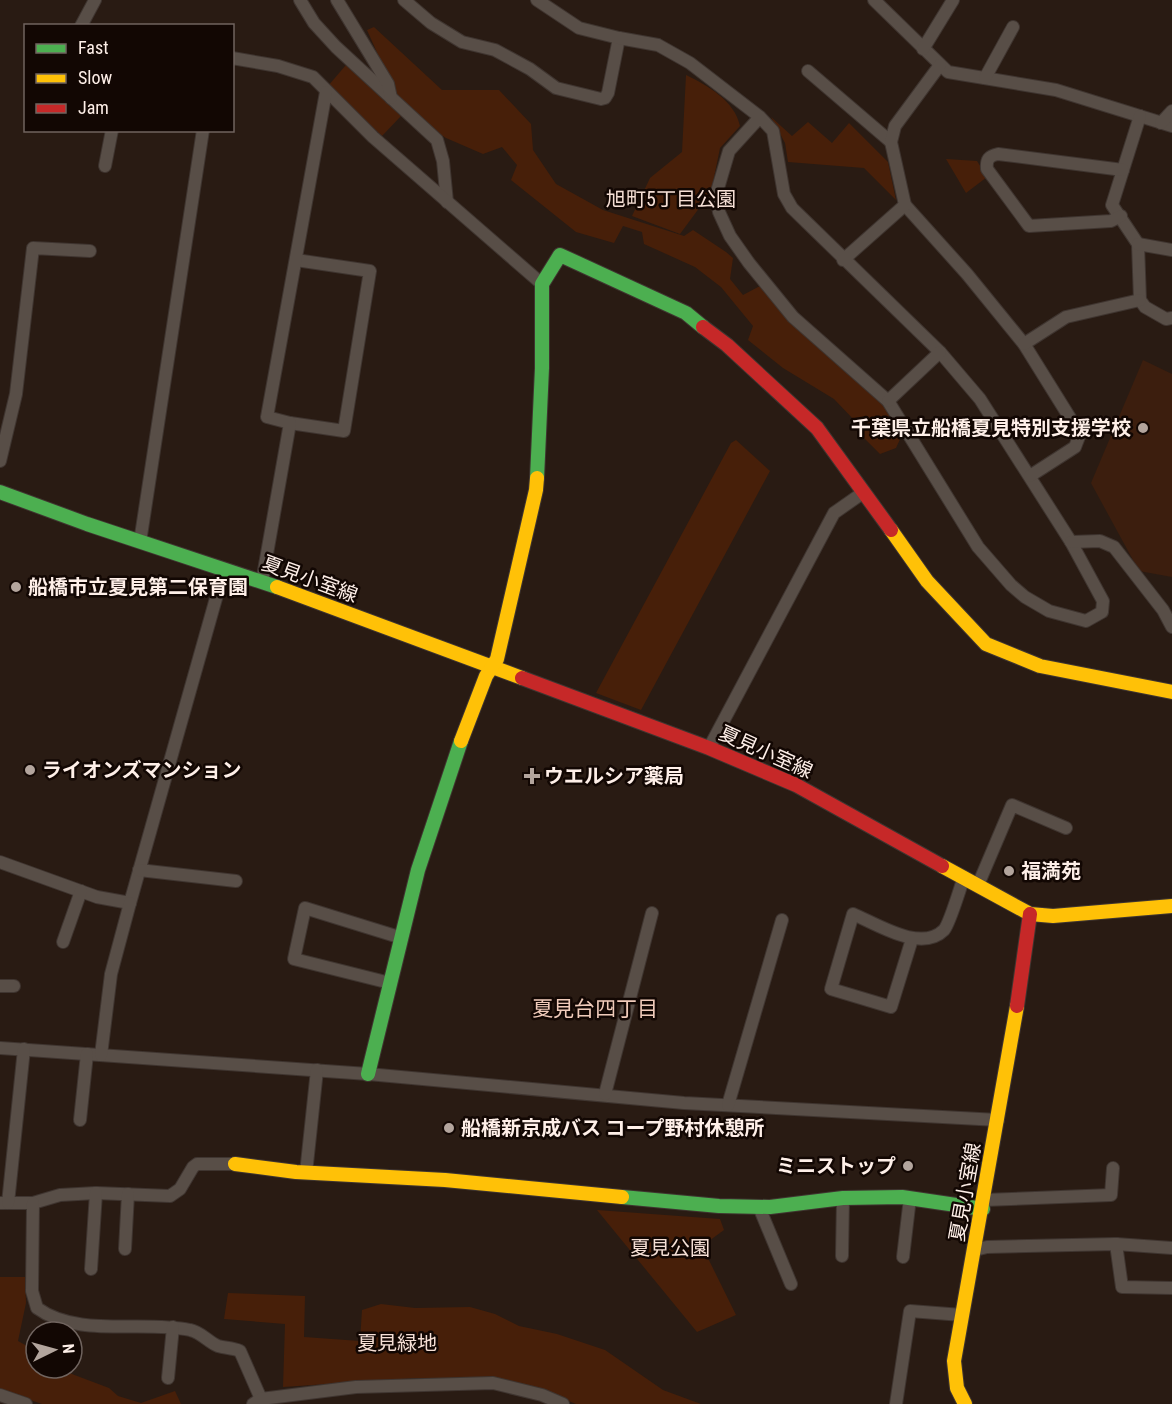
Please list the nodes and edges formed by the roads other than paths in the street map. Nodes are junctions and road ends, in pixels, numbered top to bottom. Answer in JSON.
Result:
{"nodes":[{"id":1,"x":95,"y":0,"type":"edge"},
{"id":2,"x":300,"y":0,"type":"edge"},
{"id":3,"x":337,"y":0,"type":"edge"},
{"id":4,"x":404,"y":0,"type":"edge"},
{"id":5,"x":537,"y":0,"type":"edge"},
{"id":6,"x":874,"y":0,"type":"edge"},
{"id":7,"x":953,"y":0,"type":"edge"},
{"id":8,"x":82,"y":24,"type":"edge"},
{"id":9,"x":1013,"y":27,"type":"dead end"},
{"id":10,"x":619,"y":38,"type":"junction"},
{"id":11,"x":923,"y":49,"type":"junction"},
{"id":12,"x":234,"y":58,"type":"edge"},
{"id":13,"x":940,"y":65,"type":"junction"},
{"id":14,"x":808,"y":71,"type":"dead end"},
{"id":15,"x":985,"y":78,"type":"junction"},
{"id":16,"x":326,"y":92,"type":"junction"},
{"id":17,"x":392,"y":99,"type":"junction"},
{"id":18,"x":1172,"y":111,"type":"edge"},
{"id":19,"x":1140,"y":116,"type":"junction"},
{"id":20,"x":760,"y":117,"type":"junction"},
{"id":21,"x":1167,"y":124,"type":"edge"},
{"id":22,"x":112,"y":132,"type":"edge"},
{"id":23,"x":203,"y":132,"type":"edge"},
{"id":24,"x":891,"y":142,"type":"junction"},
{"id":25,"x":105,"y":166,"type":"dead end"},
{"id":26,"x":1123,"y":170,"type":"junction"},
{"id":27,"x":447,"y":202,"type":"junction"},
{"id":28,"x":905,"y":205,"type":"junction"},
{"id":29,"x":1121,"y":216,"type":"junction"},
{"id":30,"x":1138,"y":244,"type":"junction"},
{"id":31,"x":1172,"y":250,"type":"edge"},
{"id":32,"x":90,"y":251,"type":"dead end"},
{"id":33,"x":296,"y":260,"type":"junction"},
{"id":34,"x":843,"y":260,"type":"junction"},
{"id":35,"x":542,"y":284,"type":"junction"},
{"id":36,"x":1140,"y":300,"type":"junction"},
{"id":37,"x":1172,"y":318,"type":"edge"},
{"id":38,"x":1024,"y":344,"type":"junction"},
{"id":39,"x":940,"y":352,"type":"junction"},
{"id":40,"x":888,"y":401,"type":"junction"},
{"id":41,"x":290,"y":423,"type":"junction"},
{"id":42,"x":0,"y":461,"type":"edge"},
{"id":43,"x":1030,"y":476,"type":"junction"},
{"id":44,"x":0,"y":492,"type":"edge"},
{"id":45,"x":864,"y":492,"type":"junction"},
{"id":46,"x":140,"y":542,"type":"junction"},
{"id":47,"x":1071,"y":542,"type":"junction"},
{"id":48,"x":224,"y":570,"type":"junction"},
{"id":49,"x":262,"y":582,"type":"junction"},
{"id":50,"x":1172,"y":627,"type":"edge"},
{"id":51,"x":491,"y":667,"type":"junction"},
{"id":52,"x":1172,"y":692,"type":"edge"},
{"id":53,"x":709,"y":748,"type":"junction"},
{"id":54,"x":1066,"y":828,"type":"dead end"},
{"id":55,"x":0,"y":862,"type":"edge"},
{"id":56,"x":139,"y":870,"type":"junction"},
{"id":57,"x":964,"y":877,"type":"junction"},
{"id":58,"x":236,"y":881,"type":"dead end"},
{"id":59,"x":978,"y":885,"type":"junction"},
{"id":60,"x":81,"y":891,"type":"junction"},
{"id":61,"x":130,"y":903,"type":"junction"},
{"id":62,"x":1172,"y":906,"type":"edge"},
{"id":63,"x":652,"y":913,"type":"dead end"},
{"id":64,"x":1030,"y":914,"type":"junction"},
{"id":65,"x":782,"y":920,"type":"dead end"},
{"id":66,"x":402,"y":938,"type":"junction"},
{"id":67,"x":912,"y":939,"type":"junction"},
{"id":68,"x":63,"y":942,"type":"dead end"},
{"id":69,"x":390,"y":983,"type":"junction"},
{"id":70,"x":0,"y":986,"type":"edge"},
{"id":71,"x":14,"y":986,"type":"dead end"},
{"id":72,"x":0,"y":1048,"type":"edge"},
{"id":73,"x":24,"y":1049,"type":"junction"},
{"id":74,"x":87,"y":1054,"type":"junction"},
{"id":75,"x":101,"y":1054,"type":"junction"},
{"id":76,"x":317,"y":1070,"type":"junction"},
{"id":77,"x":368,"y":1074,"type":"junction"},
{"id":78,"x":605,"y":1094,"type":"junction"},
{"id":79,"x":728,"y":1105,"type":"junction"},
{"id":80,"x":80,"y":1120,"type":"dead end"},
{"id":81,"x":998,"y":1120,"type":"junction"},
{"id":82,"x":235,"y":1164,"type":"joint"},
{"id":83,"x":1113,"y":1168,"type":"dead end"},
{"id":84,"x":306,"y":1173,"type":"junction"},
{"id":85,"x":96,"y":1193,"type":"junction"},
{"id":86,"x":128,"y":1194,"type":"junction"},
{"id":87,"x":843,"y":1198,"type":"junction"},
{"id":88,"x":910,"y":1198,"type":"junction"},
{"id":89,"x":4,"y":1203,"type":"edge"},
{"id":90,"x":33,"y":1203,"type":"junction"},
{"id":91,"x":983,"y":1204,"type":"junction"},
{"id":92,"x":759,"y":1207,"type":"junction"},
{"id":93,"x":1116,"y":1244,"type":"junction"},
{"id":94,"x":1172,"y":1248,"type":"edge"},
{"id":95,"x":125,"y":1249,"type":"dead end"},
{"id":96,"x":975,"y":1250,"type":"junction"},
{"id":97,"x":842,"y":1256,"type":"dead end"},
{"id":98,"x":903,"y":1257,"type":"dead end"},
{"id":99,"x":91,"y":1269,"type":"dead end"},
{"id":100,"x":791,"y":1284,"type":"dead end"},
{"id":101,"x":1172,"y":1288,"type":"edge"},
{"id":102,"x":962,"y":1315,"type":"junction"},
{"id":103,"x":173,"y":1327,"type":"junction"},
{"id":104,"x":168,"y":1378,"type":"dead end"},
{"id":105,"x":0,"y":1395,"type":"edge"},
{"id":106,"x":282,"y":1400,"type":"edge"},
{"id":107,"x":257,"y":1401,"type":"edge"},
{"id":108,"x":26,"y":1404,"type":"edge"},
{"id":109,"x":563,"y":1404,"type":"edge"},
{"id":110,"x":896,"y":1404,"type":"edge"},
{"id":111,"x":965,"y":1404,"type":"edge"}],
"edges":[{"from":1,"to":8,"type":"street"},
{"from":2,"to":17,"type":"street"},
{"from":3,"to":17,"type":"street"},
{"from":4,"to":10,"type":"street"},
{"from":5,"to":10,"type":"street"},
{"from":6,"to":11,"type":"street"},
{"from":7,"to":11,"type":"street"},
{"from":9,"to":15,"type":"street"},
{"from":10,"to":20,"type":"street"},
{"from":11,"to":13,"type":"street"},
{"from":12,"to":16,"type":"street"},
{"from":13,"to":15,"type":"street"},
{"from":13,"to":24,"type":"street"},
{"from":14,"to":24,"type":"street"},
{"from":15,"to":19,"type":"street"},
{"from":16,"to":27,"type":"street"},
{"from":16,"to":33,"type":"street"},
{"from":17,"to":27,"type":"street"},
{"from":18,"to":21,"type":"street"},
{"from":19,"to":21,"type":"street"},
{"from":19,"to":26,"type":"street"},
{"from":20,"to":34,"type":"street"},
{"from":20,"to":40,"type":"street"},
{"from":22,"to":25,"type":"street"},
{"from":23,"to":46,"type":"street"},
{"from":24,"to":28,"type":"street"},
{"from":26,"to":29,"type":"street"},
{"from":26,"to":29,"type":"street"},
{"from":27,"to":35,"type":"street"},
{"from":28,"to":34,"type":"street"},
{"from":28,"to":38,"type":"street"},
{"from":29,"to":30,"type":"street"},
{"from":30,"to":31,"type":"street"},
{"from":30,"to":36,"type":"street"},
{"from":32,"to":42,"type":"street"},
{"from":33,"to":41,"type":"street"},
{"from":33,"to":41,"type":"street"},
{"from":34,"to":39,"type":"street"},
{"from":35,"to":45,"type":"street"},
{"from":35,"to":51,"type":"street"},
{"from":36,"to":37,"type":"street"},
{"from":36,"to":38,"type":"street"},
{"from":38,"to":43,"type":"street"},
{"from":39,"to":40,"type":"street"},
{"from":39,"to":43,"type":"street"},
{"from":40,"to":47,"type":"street"},
{"from":41,"to":49,"type":"street"},
{"from":43,"to":47,"type":"street"},
{"from":44,"to":46,"type":"street","name":"夏見小室線"},
{"from":45,"to":52,"type":"street"},
{"from":45,"to":53,"type":"street"},
{"from":46,"to":48,"type":"street","name":"夏見小室線"},
{"from":47,"to":50,"type":"street"},
{"from":48,"to":49,"type":"street","name":"夏見小室線"},
{"from":48,"to":56,"type":"street"},
{"from":49,"to":51,"type":"street","name":"夏見小室線"},
{"from":51,"to":53,"type":"street","name":"夏見小室線"},
{"from":51,"to":66,"type":"street"},
{"from":53,"to":57,"type":"street","name":"夏見小室線"},
{"from":54,"to":59,"type":"street"},
{"from":55,"to":60,"type":"street"},
{"from":56,"to":58,"type":"street"},
{"from":56,"to":61,"type":"street"},
{"from":57,"to":59,"type":"street","name":"夏見小室線"},
{"from":57,"to":67,"type":"street"},
{"from":59,"to":64,"type":"street","name":"夏見小室線"},
{"from":60,"to":61,"type":"street"},
{"from":60,"to":68,"type":"street"},
{"from":61,"to":75,"type":"street"},
{"from":62,"to":64,"type":"street"},
{"from":63,"to":78,"type":"street"},
{"from":64,"to":81,"type":"street","name":"夏見小室線"},
{"from":65,"to":79,"type":"street"},
{"from":66,"to":69,"type":"street"},
{"from":66,"to":69,"type":"street"},
{"from":67,"to":67,"type":"street"},
{"from":69,"to":77,"type":"street"},
{"from":70,"to":71,"type":"street"},
{"from":72,"to":73,"type":"street"},
{"from":73,"to":74,"type":"street"},
{"from":73,"to":89,"type":"street"},
{"from":74,"to":75,"type":"street"},
{"from":74,"to":80,"type":"street"},
{"from":75,"to":76,"type":"street"},
{"from":76,"to":77,"type":"street"},
{"from":76,"to":84,"type":"street"},
{"from":77,"to":78,"type":"street"},
{"from":78,"to":79,"type":"street"},
{"from":79,"to":81,"type":"street"},
{"from":81,"to":91,"type":"street","name":"夏見小室線"},
{"from":82,"to":84,"type":"street"},
{"from":82,"to":86,"type":"street"},
{"from":83,"to":91,"type":"street"},
{"from":84,"to":92,"type":"street"},
{"from":85,"to":86,"type":"street"},
{"from":85,"to":90,"type":"street"},
{"from":85,"to":99,"type":"street"},
{"from":86,"to":95,"type":"street"},
{"from":87,"to":88,"type":"street"},
{"from":87,"to":92,"type":"street"},
{"from":87,"to":97,"type":"street"},
{"from":88,"to":91,"type":"street"},
{"from":88,"to":98,"type":"street"},
{"from":89,"to":90,"type":"street"},
{"from":90,"to":103,"type":"street"},
{"from":91,"to":96,"type":"street","name":"夏見小室線"},
{"from":92,"to":100,"type":"street"},
{"from":93,"to":94,"type":"street"},
{"from":93,"to":96,"type":"street"},
{"from":93,"to":101,"type":"street"},
{"from":96,"to":102,"type":"street","name":"夏見小室線"},
{"from":102,"to":110,"type":"street"},
{"from":102,"to":111,"type":"street","name":"夏見小室線"},
{"from":103,"to":104,"type":"street"},
{"from":103,"to":107,"type":"street"},
{"from":105,"to":108,"type":"street"},
{"from":106,"to":107,"type":"street"},
{"from":106,"to":109,"type":"street"}]}
